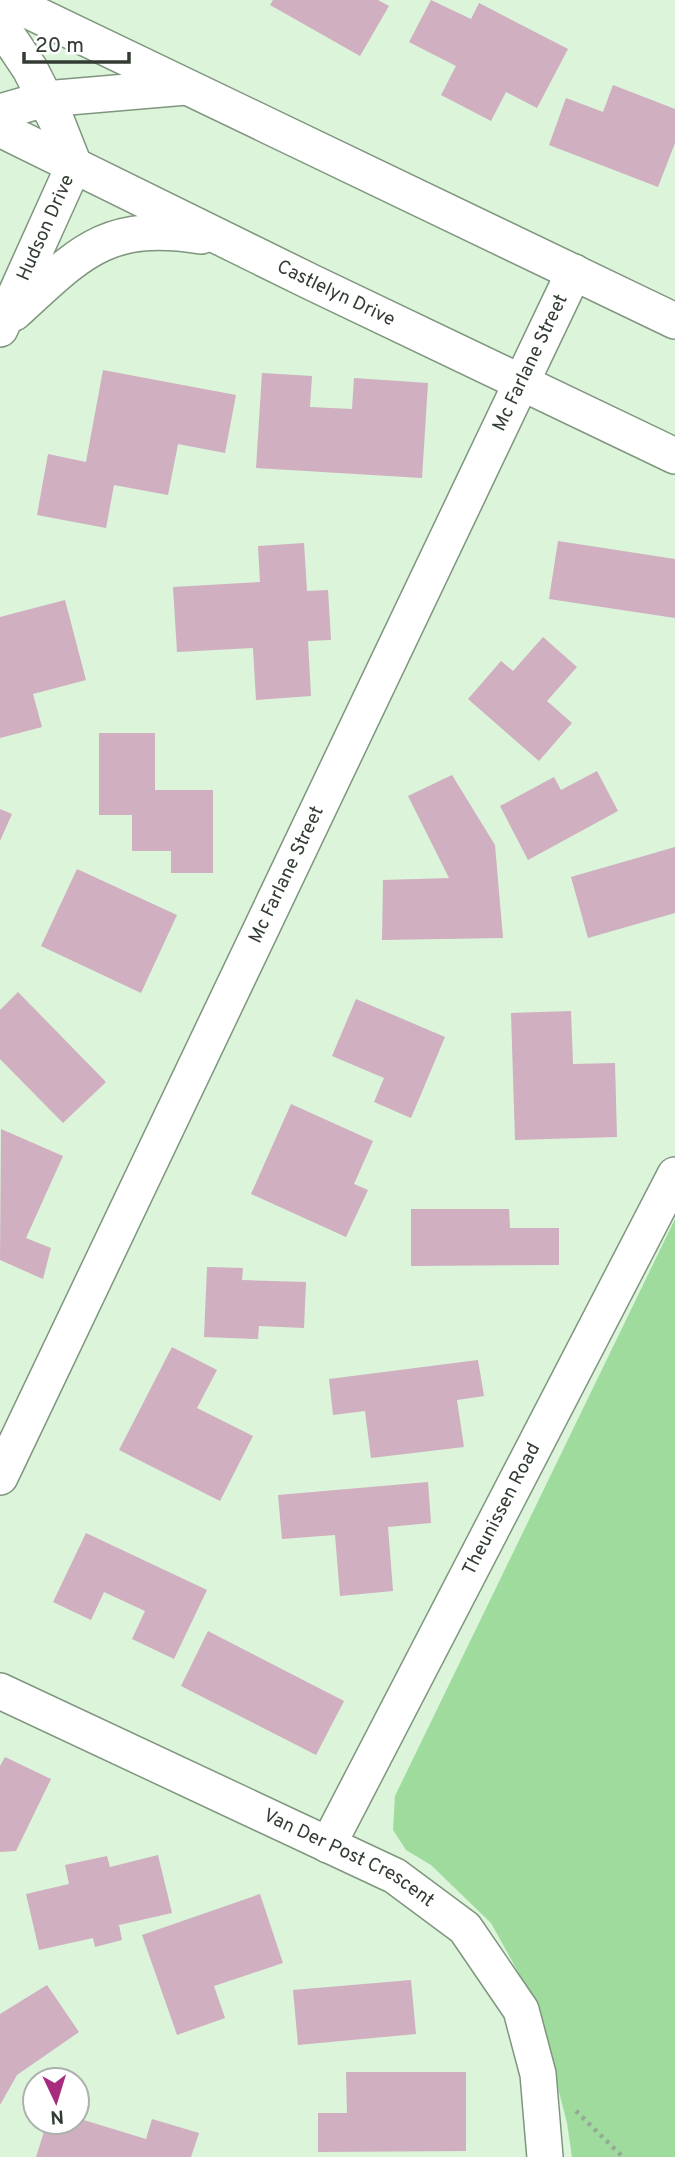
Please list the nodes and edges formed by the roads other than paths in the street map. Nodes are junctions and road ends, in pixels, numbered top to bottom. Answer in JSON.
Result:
{"nodes":[{"id":1,"x":6,"y":0,"type":"edge"},
{"id":2,"x":0,"y":24,"type":"edge"},
{"id":3,"x":187,"y":87,"type":"junction"},
{"id":4,"x":45,"y":99,"type":"junction"},
{"id":5,"x":0,"y":112,"type":"edge"},
{"id":6,"x":0,"y":129,"type":"edge"},
{"id":7,"x":74,"y":165,"type":"junction"},
{"id":8,"x":225,"y":239,"type":"junction"},
{"id":9,"x":575,"y":272,"type":"junction"},
{"id":10,"x":675,"y":321,"type":"edge"},
{"id":11,"x":1,"y":326,"type":"edge"},
{"id":12,"x":520,"y":382,"type":"junction"},
{"id":13,"x":675,"y":456,"type":"edge"},
{"id":14,"x":675,"y":1175,"type":"edge"},
{"id":15,"x":0,"y":1477,"type":"edge"},
{"id":16,"x":0,"y":1691,"type":"edge"},
{"id":17,"x":328,"y":1845,"type":"junction"},
{"id":18,"x":545,"y":2157,"type":"edge"}],
"edges":[{"from":1,"to":3,"type":"street"},
{"from":2,"to":4,"type":"street"},
{"from":3,"to":4,"type":"street"},
{"from":3,"to":9,"type":"street"},
{"from":4,"to":5,"type":"street"},
{"from":4,"to":7,"type":"street"},
{"from":6,"to":7,"type":"street","name":"Castlelyn Drive"},
{"from":7,"to":8,"type":"street","name":"Castlelyn Drive"},
{"from":7,"to":11,"type":"street","name":"Hudson Drive"},
{"from":8,"to":11,"type":"street"},
{"from":8,"to":12,"type":"street","name":"Castlelyn Drive"},
{"from":9,"to":10,"type":"street"},
{"from":9,"to":12,"type":"street","name":"Mc Farlane Street"},
{"from":12,"to":13,"type":"street","name":"Castlelyn Drive"},
{"from":12,"to":15,"type":"street","name":"Mc Farlane Street"},
{"from":14,"to":17,"type":"street","name":"Theunissen Road"},
{"from":16,"to":17,"type":"street","name":"Van Der Post Crescent"},
{"from":17,"to":18,"type":"street","name":"Van Der Post Crescent"}]}
